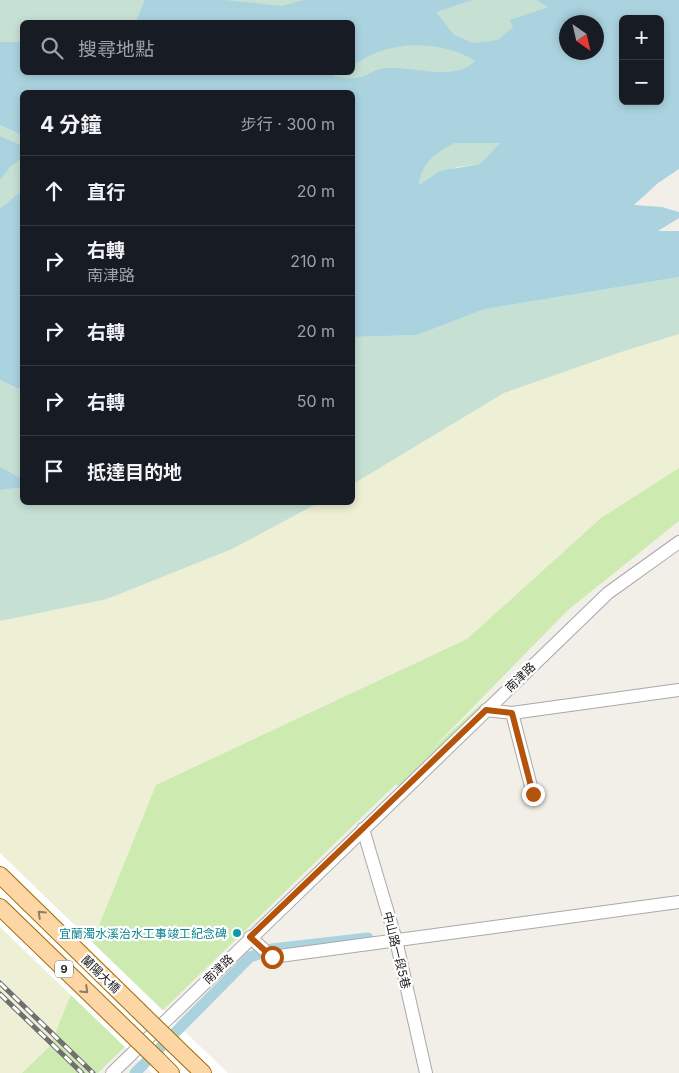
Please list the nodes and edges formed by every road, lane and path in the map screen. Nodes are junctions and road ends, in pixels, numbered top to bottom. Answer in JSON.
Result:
{"nodes":[{"id":1,"x":679,"y":542,"type":"edge"},
{"id":2,"x":679,"y":690,"type":"edge"},
{"id":3,"x":486,"y":710,"type":"junction"},
{"id":4,"x":512,"y":713,"type":"junction"},
{"id":5,"x":533,"y":794,"type":"dead end"},
{"id":6,"x":362,"y":830,"type":"junction"},
{"id":7,"x":0,"y":875,"type":"edge"},
{"id":8,"x":679,"y":902,"type":"edge"},
{"id":9,"x":0,"y":907,"type":"edge"},
{"id":10,"x":394,"y":934,"type":"junction"},
{"id":11,"x":250,"y":937,"type":"junction"},
{"id":12,"x":112,"y":1073,"type":"edge"},
{"id":13,"x":172,"y":1073,"type":"edge"},
{"id":14,"x":203,"y":1073,"type":"edge"},
{"id":15,"x":426,"y":1073,"type":"edge"}],
"edges":[{"from":1,"to":3,"type":"street","name":"南津路"},
{"from":2,"to":4,"type":"street"},
{"from":3,"to":4,"type":"street"},
{"from":3,"to":6,"type":"street","name":"南津路"},
{"from":4,"to":5,"type":"street"},
{"from":6,"to":10,"type":"street","name":"中山路一段5巷"},
{"from":6,"to":11,"type":"street","name":"南津路"},
{"from":14,"to":7,"type":"main road","name":"蘭陽大橋","number":"9","one_way":true,"bridge":true},
{"from":8,"to":10,"type":"street"},
{"from":9,"to":13,"type":"main road","name":"蘭陽大橋","number":"9","one_way":true,"bridge":true},
{"from":10,"to":11,"type":"street"},
{"from":10,"to":15,"type":"street","name":"中山路一段5巷"},
{"from":11,"to":12,"type":"street","name":"南津路"}]}
